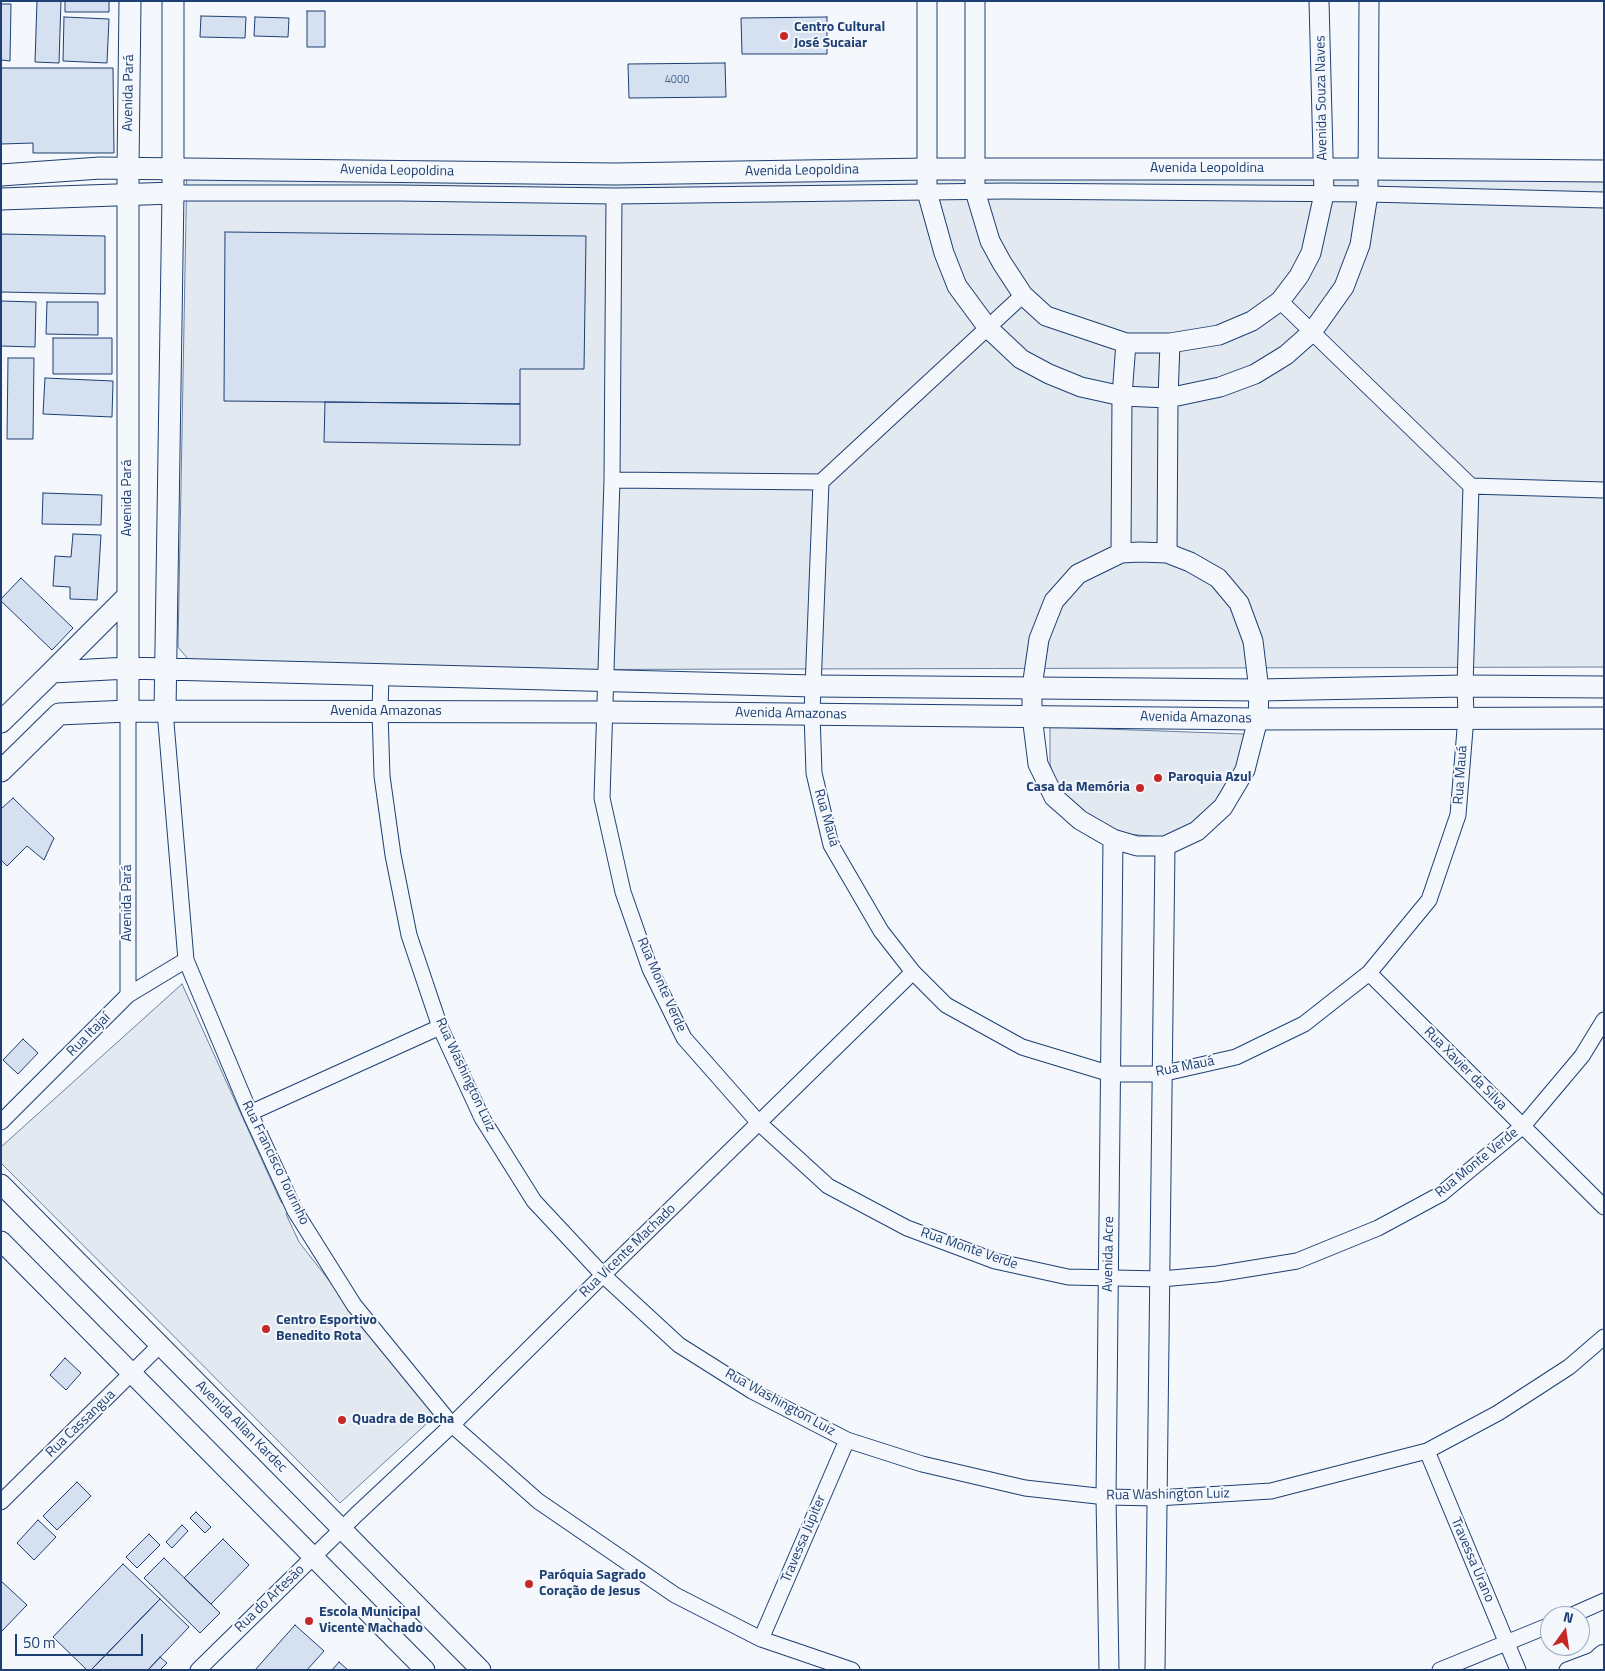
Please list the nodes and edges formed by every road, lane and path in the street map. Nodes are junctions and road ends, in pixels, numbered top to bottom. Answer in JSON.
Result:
{"nodes":[{"id":1,"x":130,"y":1,"type":"edge"},
{"id":2,"x":172,"y":1,"type":"edge"},
{"id":3,"x":927,"y":1,"type":"edge"},
{"id":4,"x":975,"y":1,"type":"edge"},
{"id":5,"x":1319,"y":1,"type":"edge"},
{"id":6,"x":1369,"y":1,"type":"edge"},
{"id":7,"x":128,"y":168,"type":"junction"},
{"id":8,"x":173,"y":168,"type":"junction"},
{"id":9,"x":926,"y":168,"type":"junction"},
{"id":10,"x":1324,"y":168,"type":"junction"},
{"id":11,"x":1368,"y":168,"type":"junction"},
{"id":12,"x":975,"y":169,"type":"junction"},
{"id":13,"x":1604,"y":170,"type":"edge"},
{"id":14,"x":1,"y":175,"type":"edge"},
{"id":15,"x":927,"y":192,"type":"junction"},
{"id":16,"x":975,"y":192,"type":"junction"},
{"id":17,"x":173,"y":193,"type":"junction"},
{"id":18,"x":1324,"y":194,"type":"junction"},
{"id":19,"x":1368,"y":194,"type":"junction"},
{"id":20,"x":128,"y":196,"type":"junction"},
{"id":21,"x":614,"y":196,"type":"junction"},
{"id":22,"x":1,"y":200,"type":"edge"},
{"id":23,"x":1604,"y":200,"type":"edge"},
{"id":24,"x":1023,"y":295,"type":"junction"},
{"id":25,"x":1280,"y":300,"type":"junction"},
{"id":26,"x":988,"y":328,"type":"junction"},
{"id":27,"x":1312,"y":332,"type":"junction"},
{"id":28,"x":1170,"y":342,"type":"junction"},
{"id":29,"x":1126,"y":343,"type":"junction"},
{"id":30,"x":1122,"y":396,"type":"junction"},
{"id":31,"x":1168,"y":398,"type":"junction"},
{"id":32,"x":612,"y":480,"type":"junction"},
{"id":33,"x":821,"y":482,"type":"junction"},
{"id":34,"x":1471,"y":486,"type":"junction"},
{"id":35,"x":1604,"y":490,"type":"edge"},
{"id":36,"x":1121,"y":553,"type":"junction"},
{"id":37,"x":1168,"y":553,"type":"junction"},
{"id":38,"x":128,"y":596,"type":"junction"},
{"id":39,"x":128,"y":668,"type":"junction"},
{"id":40,"x":166,"y":668,"type":"junction"},
{"id":41,"x":52,"y":672,"type":"junction"},
{"id":42,"x":381,"y":674,"type":"junction"},
{"id":43,"x":606,"y":682,"type":"junction"},
{"id":44,"x":813,"y":686,"type":"junction"},
{"id":45,"x":1032,"y":686,"type":"junction"},
{"id":46,"x":1465,"y":686,"type":"junction"},
{"id":47,"x":1604,"y":688,"type":"edge"},
{"id":48,"x":1259,"y":690,"type":"junction"},
{"id":49,"x":128,"y":710,"type":"junction"},
{"id":50,"x":166,"y":711,"type":"junction"},
{"id":51,"x":380,"y":712,"type":"junction"},
{"id":52,"x":605,"y":712,"type":"junction"},
{"id":53,"x":812,"y":714,"type":"junction"},
{"id":54,"x":1032,"y":716,"type":"junction"},
{"id":55,"x":1466,"y":717,"type":"junction"},
{"id":56,"x":1604,"y":718,"type":"edge"},
{"id":57,"x":1258,"y":719,"type":"junction"},
{"id":58,"x":1,"y":722,"type":"edge"},
{"id":59,"x":1,"y":770,"type":"edge"},
{"id":60,"x":1113,"y":839,"type":"junction"},
{"id":61,"x":1165,"y":846,"type":"junction"},
{"id":62,"x":186,"y":960,"type":"junction"},
{"id":63,"x":913,"y":972,"type":"junction"},
{"id":64,"x":1370,"y":973,"type":"junction"},
{"id":65,"x":128,"y":995,"type":"junction"},
{"id":66,"x":1604,"y":1020,"type":"edge"},
{"id":67,"x":440,"y":1027,"type":"junction"},
{"id":68,"x":1111,"y":1074,"type":"junction"},
{"id":69,"x":1161,"y":1074,"type":"junction"},
{"id":70,"x":250,"y":1113,"type":"junction"},
{"id":71,"x":1,"y":1122,"type":"edge"},
{"id":72,"x":758,"y":1123,"type":"junction"},
{"id":73,"x":1523,"y":1126,"type":"junction"},
{"id":74,"x":1,"y":1184,"type":"edge"},
{"id":75,"x":1604,"y":1207,"type":"edge"},
{"id":76,"x":1,"y":1241,"type":"edge"},
{"id":77,"x":603,"y":1275,"type":"junction"},
{"id":78,"x":1109,"y":1278,"type":"junction"},
{"id":79,"x":1161,"y":1279,"type":"junction"},
{"id":80,"x":1604,"y":1337,"type":"edge"},
{"id":81,"x":160,"y":1345,"type":"junction"},
{"id":82,"x":132,"y":1374,"type":"junction"},
{"id":83,"x":452,"y":1425,"type":"junction"},
{"id":84,"x":847,"y":1440,"type":"junction"},
{"id":85,"x":1427,"y":1451,"type":"junction"},
{"id":86,"x":1106,"y":1497,"type":"junction"},
{"id":87,"x":1157,"y":1498,"type":"junction"},
{"id":88,"x":1,"y":1502,"type":"edge"},
{"id":89,"x":342,"y":1529,"type":"junction"},
{"id":90,"x":313,"y":1557,"type":"junction"},
{"id":91,"x":1604,"y":1600,"type":"edge"},
{"id":92,"x":1590,"y":1607,"type":"edge"},
{"id":93,"x":1540,"y":1629,"type":"edge"},
{"id":94,"x":762,"y":1639,"type":"junction"},
{"id":95,"x":1507,"y":1644,"type":"junction"},
{"id":96,"x":1604,"y":1656,"type":"edge"},
{"id":97,"x":198,"y":1670,"type":"edge"},
{"id":98,"x":425,"y":1670,"type":"edge"},
{"id":99,"x":481,"y":1670,"type":"edge"},
{"id":100,"x":852,"y":1670,"type":"edge"},
{"id":101,"x":1109,"y":1670,"type":"edge"},
{"id":102,"x":1155,"y":1670,"type":"edge"},
{"id":103,"x":1440,"y":1670,"type":"edge"},
{"id":104,"x":1518,"y":1670,"type":"edge"},
{"id":105,"x":1568,"y":1670,"type":"edge"},
{"id":106,"x":1590,"y":1670,"type":"edge"}],
"edges":[{"from":1,"to":7,"type":"main road","name":"Avenida Pará"},
{"from":2,"to":8,"type":"main road"},
{"from":3,"to":9,"type":"street"},
{"from":4,"to":12,"type":"street","name":"Avenida Souza Naves"},
{"from":5,"to":10,"type":"street","name":"Avenida Souza Naves"},
{"from":6,"to":11,"type":"street"},
{"from":7,"to":8,"type":"main road","name":"Avenida Leopoldina"},
{"from":7,"to":14,"type":"main road","name":"Avenida Leopoldina"},
{"from":7,"to":20,"type":"main road","name":"Avenida Pará"},
{"from":8,"to":9,"type":"main road","name":"Avenida Leopoldina"},
{"from":8,"to":17,"type":"main road"},
{"from":9,"to":12,"type":"main road","name":"Avenida Leopoldina"},
{"from":9,"to":15,"type":"street"},
{"from":10,"to":11,"type":"main road","name":"Avenida Leopoldina"},
{"from":10,"to":12,"type":"main road","name":"Avenida Leopoldina"},
{"from":10,"to":18,"type":"street","name":"Avenida Souza Naves"},
{"from":11,"to":13,"type":"main road","name":"Avenida Leopoldina"},
{"from":11,"to":19,"type":"street"},
{"from":12,"to":16,"type":"street","name":"Avenida Souza Naves"},
{"from":15,"to":16,"type":"street"},
{"from":15,"to":21,"type":"street"},
{"from":15,"to":26,"type":"street"},
{"from":16,"to":18,"type":"street"},
{"from":16,"to":24,"type":"street","name":"Avenida Souza Naves"},
{"from":17,"to":20,"type":"main road"},
{"from":17,"to":21,"type":"street"},
{"from":17,"to":40,"type":"main road"},
{"from":18,"to":19,"type":"street"},
{"from":18,"to":25,"type":"street","name":"Avenida Souza Naves"},
{"from":19,"to":23,"type":"street"},
{"from":19,"to":27,"type":"street"},
{"from":20,"to":22,"type":"main road"},
{"from":20,"to":38,"type":"main road","name":"Avenida Pará"},
{"from":21,"to":32,"type":"street","name":"Rua Monte Verde"},
{"from":24,"to":26,"type":"street"},
{"from":24,"to":29,"type":"street","name":"Avenida Souza Naves"},
{"from":25,"to":27,"type":"street"},
{"from":25,"to":28,"type":"street","name":"Avenida Souza Naves"},
{"from":26,"to":30,"type":"street"},
{"from":26,"to":33,"type":"street"},
{"from":27,"to":31,"type":"street"},
{"from":27,"to":34,"type":"street"},
{"from":28,"to":29,"type":"street","name":"Avenida Souza Naves"},
{"from":28,"to":31,"type":"street"},
{"from":29,"to":30,"type":"street"},
{"from":30,"to":31,"type":"street"},
{"from":30,"to":36,"type":"street"},
{"from":31,"to":37,"type":"street"},
{"from":32,"to":33,"type":"street"},
{"from":32,"to":43,"type":"street","name":"Rua Monte Verde"},
{"from":33,"to":44,"type":"street","name":"Rua Mauá"},
{"from":34,"to":35,"type":"street"},
{"from":34,"to":46,"type":"street","name":"Rua Mauá"},
{"from":36,"to":37,"type":"street"},
{"from":36,"to":45,"type":"street"},
{"from":37,"to":48,"type":"street"},
{"from":38,"to":39,"type":"main road","name":"Avenida Pará"},
{"from":38,"to":41,"type":"main road"},
{"from":39,"to":40,"type":"main road","name":"Avenida Amazonas"},
{"from":39,"to":41,"type":"main road","name":"Avenida Amazonas"},
{"from":39,"to":49,"type":"main road","name":"Avenida Pará"},
{"from":40,"to":42,"type":"main road","name":"Avenida Amazonas"},
{"from":40,"to":50,"type":"main road"},
{"from":41,"to":58,"type":"main road"},
{"from":42,"to":43,"type":"main road","name":"Avenida Amazonas"},
{"from":42,"to":51,"type":"street","name":"Rua Washington Luiz"},
{"from":43,"to":44,"type":"main road","name":"Avenida Amazonas"},
{"from":43,"to":52,"type":"street","name":"Rua Monte Verde"},
{"from":44,"to":45,"type":"main road","name":"Avenida Amazonas"},
{"from":44,"to":53,"type":"street","name":"Rua Mauá"},
{"from":45,"to":48,"type":"main road","name":"Avenida Amazonas"},
{"from":45,"to":54,"type":"street"},
{"from":46,"to":47,"type":"main road","name":"Avenida Amazonas"},
{"from":46,"to":48,"type":"main road","name":"Avenida Amazonas"},
{"from":46,"to":55,"type":"street","name":"Rua Mauá"},
{"from":48,"to":57,"type":"street"},
{"from":49,"to":50,"type":"main road","name":"Avenida Amazonas"},
{"from":49,"to":59,"type":"main road","name":"Avenida Amazonas"},
{"from":49,"to":65,"type":"street","name":"Avenida Pará"},
{"from":50,"to":51,"type":"main road","name":"Avenida Amazonas"},
{"from":50,"to":62,"type":"street"},
{"from":51,"to":52,"type":"main road","name":"Avenida Amazonas"},
{"from":51,"to":67,"type":"street","name":"Rua Washington Luiz"},
{"from":52,"to":53,"type":"main road","name":"Avenida Amazonas"},
{"from":52,"to":72,"type":"street","name":"Rua Monte Verde"},
{"from":53,"to":54,"type":"main road","name":"Avenida Amazonas"},
{"from":53,"to":63,"type":"street","name":"Rua Mauá"},
{"from":54,"to":57,"type":"main road","name":"Avenida Amazonas"},
{"from":54,"to":60,"type":"street"},
{"from":55,"to":56,"type":"main road","name":"Avenida Amazonas"},
{"from":55,"to":57,"type":"main road","name":"Avenida Amazonas"},
{"from":55,"to":64,"type":"street","name":"Rua Mauá"},
{"from":57,"to":61,"type":"street"},
{"from":60,"to":61,"type":"street"},
{"from":60,"to":68,"type":"street","name":"Avenida Acre"},
{"from":61,"to":69,"type":"street"},
{"from":62,"to":65,"type":"street","name":"Rua Itajaí"},
{"from":62,"to":70,"type":"street","name":"Rua Francisco Tourinho"},
{"from":63,"to":68,"type":"street","name":"Rua Mauá"},
{"from":63,"to":72,"type":"street","name":"Rua Vicente Machado"},
{"from":64,"to":69,"type":"street","name":"Rua Mauá"},
{"from":64,"to":73,"type":"street","name":"Rua Xavier da Silva"},
{"from":65,"to":71,"type":"street","name":"Rua Itajaí"},
{"from":66,"to":73,"type":"street","name":"Rua Monte Verde"},
{"from":67,"to":70,"type":"street"},
{"from":67,"to":77,"type":"street","name":"Rua Washington Luiz"},
{"from":68,"to":69,"type":"street","name":"Rua Mauá"},
{"from":68,"to":78,"type":"street","name":"Avenida Acre"},
{"from":69,"to":79,"type":"street"},
{"from":70,"to":83,"type":"street","name":"Rua Francisco Tourinho"},
{"from":72,"to":77,"type":"street","name":"Rua Vicente Machado"},
{"from":72,"to":78,"type":"street","name":"Rua Monte Verde"},
{"from":73,"to":75,"type":"street","name":"Rua Xavier da Silva"},
{"from":73,"to":79,"type":"street","name":"Rua Monte Verde"},
{"from":74,"to":81,"type":"street","name":"Avenida Allan Kardec"},
{"from":76,"to":82,"type":"street"},
{"from":77,"to":83,"type":"street","name":"Rua Vicente Machado"},
{"from":77,"to":84,"type":"street","name":"Rua Washington Luiz"},
{"from":78,"to":79,"type":"street","name":"Rua Monte Verde"},
{"from":78,"to":86,"type":"street","name":"Avenida Acre"},
{"from":79,"to":87,"type":"street"},
{"from":80,"to":85,"type":"street","name":"Rua Washington Luiz"},
{"from":81,"to":82,"type":"street","name":"Rua Cassangua"},
{"from":81,"to":89,"type":"street","name":"Avenida Allan Kardec"},
{"from":82,"to":88,"type":"street","name":"Rua Cassangua"},
{"from":82,"to":90,"type":"street"},
{"from":83,"to":89,"type":"street","name":"Rua Vicente Machado"},
{"from":83,"to":94,"type":"street","name":"Rua Francisco Tourinho"},
{"from":84,"to":86,"type":"street","name":"Rua Washington Luiz"},
{"from":84,"to":94,"type":"street","name":"Travessa Júpiter"},
{"from":85,"to":87,"type":"street","name":"Rua Washington Luiz"},
{"from":85,"to":95,"type":"street","name":"Travessa Urano"},
{"from":86,"to":87,"type":"street","name":"Rua Washington Luiz"},
{"from":86,"to":101,"type":"street","name":"Avenida Acre"},
{"from":87,"to":102,"type":"street"},
{"from":89,"to":90,"type":"street","name":"Rua do Artesão"},
{"from":89,"to":99,"type":"street","name":"Avenida Allan Kardec"},
{"from":90,"to":97,"type":"street","name":"Rua do Artesão"},
{"from":90,"to":98,"type":"street"},
{"from":91,"to":92,"type":"street"},
{"from":93,"to":95,"type":"street"},
{"from":94,"to":100,"type":"street","name":"Rua Francisco Tourinho"},
{"from":95,"to":103,"type":"street"},
{"from":95,"to":104,"type":"street","name":"Travessa Urano"},
{"from":96,"to":105,"type":"street"},
{"from":96,"to":106,"type":"main road"}]}
